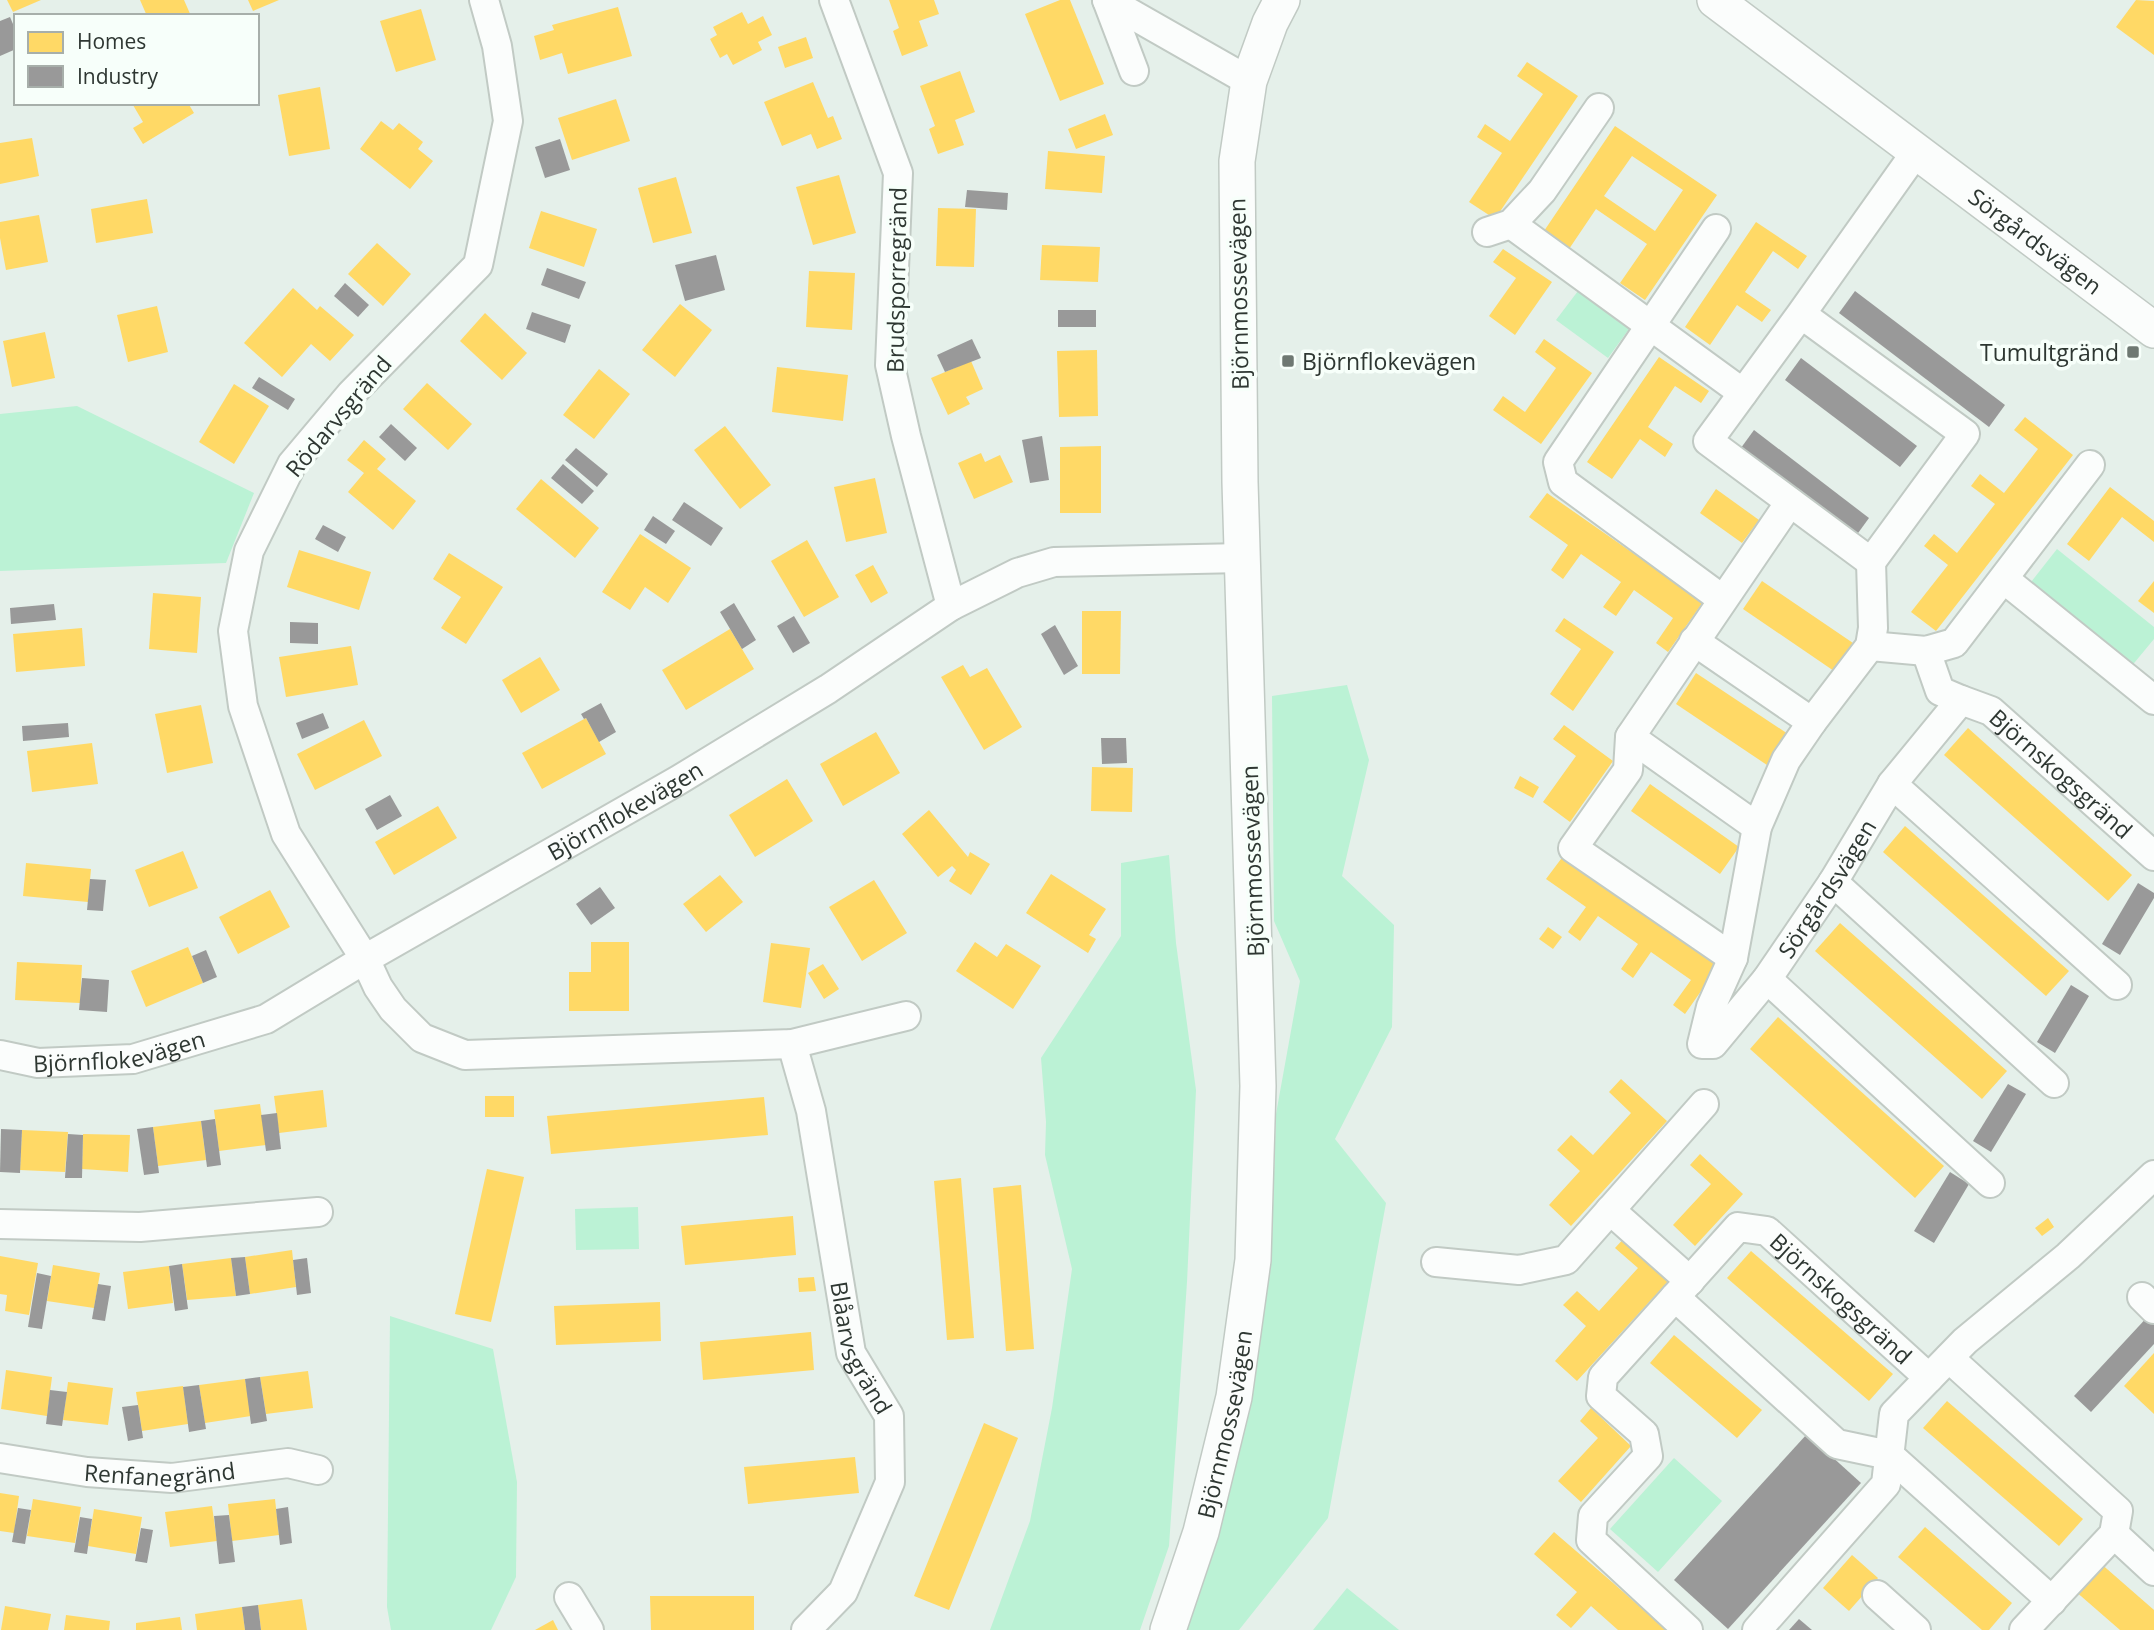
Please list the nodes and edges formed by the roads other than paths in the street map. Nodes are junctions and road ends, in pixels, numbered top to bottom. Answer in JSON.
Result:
{"nodes":[{"id":1,"x":484,"y":0,"type":"edge"},
{"id":2,"x":834,"y":0,"type":"edge"},
{"id":3,"x":1107,"y":0,"type":"edge"},
{"id":4,"x":1282,"y":0,"type":"edge"},
{"id":5,"x":1715,"y":0,"type":"edge"},
{"id":6,"x":1134,"y":71,"type":"dead end"},
{"id":7,"x":1249,"y":81,"type":"junction"},
{"id":8,"x":1599,"y":107,"type":"dead end"},
{"id":9,"x":1916,"y":152,"type":"junction"},
{"id":10,"x":1716,"y":229,"type":"dead end"},
{"id":11,"x":1801,"y":314,"type":"junction"},
{"id":12,"x":1651,"y":326,"type":"junction"},
{"id":13,"x":2154,"y":330,"type":"edge"},
{"id":14,"x":1743,"y":393,"type":"junction"},
{"id":15,"x":2091,"y":465,"type":"dead end"},
{"id":16,"x":1790,"y":502,"type":"junction"},
{"id":17,"x":1243,"y":558,"type":"junction"},
{"id":18,"x":1871,"y":562,"type":"junction"},
{"id":19,"x":2004,"y":579,"type":"junction"},
{"id":20,"x":1722,"y":599,"type":"junction"},
{"id":21,"x":951,"y":606,"type":"junction"},
{"id":22,"x":1694,"y":641,"type":"junction"},
{"id":23,"x":1870,"y":646,"type":"junction"},
{"id":24,"x":1926,"y":651,"type":"junction"},
{"id":25,"x":2149,"y":687,"type":"edge"},
{"id":26,"x":1962,"y":700,"type":"junction"},
{"id":27,"x":1812,"y":722,"type":"junction"},
{"id":28,"x":1630,"y":737,"type":"junction"},
{"id":29,"x":1892,"y":784,"type":"junction"},
{"id":30,"x":1758,"y":827,"type":"junction"},
{"id":31,"x":2154,"y":856,"type":"edge"},
{"id":32,"x":1833,"y":882,"type":"junction"},
{"id":33,"x":1733,"y":958,"type":"junction"},
{"id":34,"x":365,"y":959,"type":"junction"},
{"id":35,"x":1767,"y":979,"type":"junction"},
{"id":36,"x":2117,"y":985,"type":"dead end"},
{"id":37,"x":906,"y":1016,"type":"dead end"},
{"id":38,"x":792,"y":1044,"type":"junction"},
{"id":39,"x":0,"y":1055,"type":"edge"},
{"id":40,"x":2054,"y":1083,"type":"dead end"},
{"id":41,"x":1704,"y":1104,"type":"dead end"},
{"id":42,"x":2154,"y":1175,"type":"edge"},
{"id":43,"x":1990,"y":1183,"type":"dead end"},
{"id":44,"x":1610,"y":1210,"type":"junction"},
{"id":45,"x":317,"y":1212,"type":"dead end"},
{"id":46,"x":0,"y":1223,"type":"edge"},
{"id":47,"x":1436,"y":1262,"type":"dead end"},
{"id":48,"x":1682,"y":1289,"type":"junction"},
{"id":49,"x":1949,"y":1358,"type":"junction"},
{"id":50,"x":1929,"y":1378,"type":"junction"},
{"id":51,"x":1889,"y":1455,"type":"junction"},
{"id":52,"x":0,"y":1458,"type":"edge"},
{"id":53,"x":318,"y":1470,"type":"dead end"},
{"id":54,"x":2114,"y":1534,"type":"junction"},
{"id":55,"x":2154,"y":1571,"type":"edge"},
{"id":56,"x":1877,"y":1595,"type":"dead end"},
{"id":57,"x":569,"y":1597,"type":"dead end"},
{"id":58,"x":2039,"y":1620,"type":"edge"},
{"id":59,"x":589,"y":1630,"type":"edge"},
{"id":60,"x":806,"y":1630,"type":"edge"},
{"id":61,"x":1168,"y":1630,"type":"edge"},
{"id":62,"x":1688,"y":1630,"type":"edge"},
{"id":63,"x":1757,"y":1630,"type":"edge"},
{"id":64,"x":1916,"y":1630,"type":"edge"}],
"edges":[{"from":1,"to":34,"type":"street","name":"Rödarvsgränd"},
{"from":2,"to":21,"type":"street","name":"Brudsporregränd"},
{"from":3,"to":6,"type":"street"},
{"from":3,"to":7,"type":"street"},
{"from":4,"to":7,"type":"street","name":"Björnmossevägen"},
{"from":5,"to":9,"type":"street","name":"Sörgårdsvägen"},
{"from":7,"to":17,"type":"street","name":"Björnmossevägen"},
{"from":8,"to":12,"type":"street"},
{"from":9,"to":11,"type":"street"},
{"from":9,"to":13,"type":"street","name":"Sörgårdsvägen"},
{"from":10,"to":12,"type":"street"},
{"from":11,"to":14,"type":"street"},
{"from":11,"to":18,"type":"street"},
{"from":12,"to":14,"type":"street"},
{"from":12,"to":20,"type":"street"},
{"from":14,"to":16,"type":"street"},
{"from":15,"to":19,"type":"street"},
{"from":16,"to":18,"type":"street"},
{"from":16,"to":20,"type":"street"},
{"from":17,"to":21,"type":"street","name":"Björnflokevägen"},
{"from":17,"to":61,"type":"street","name":"Björnmossevägen"},
{"from":18,"to":23,"type":"street"},
{"from":19,"to":24,"type":"street"},
{"from":19,"to":25,"type":"street"},
{"from":20,"to":22,"type":"street"},
{"from":21,"to":34,"type":"street","name":"Björnflokevägen"},
{"from":22,"to":27,"type":"street"},
{"from":22,"to":28,"type":"street"},
{"from":23,"to":24,"type":"street"},
{"from":23,"to":27,"type":"street","name":"Sörgårdsvägen"},
{"from":24,"to":26,"type":"street"},
{"from":26,"to":29,"type":"street","name":"Sörgårdsvägen"},
{"from":26,"to":31,"type":"street","name":"Björnskogsgränd"},
{"from":27,"to":30,"type":"street","name":"Sörgårdsvägen"},
{"from":28,"to":30,"type":"street"},
{"from":28,"to":33,"type":"street"},
{"from":29,"to":32,"type":"street","name":"Sörgårdsvägen"},
{"from":29,"to":36,"type":"street"},
{"from":30,"to":33,"type":"street","name":"Sörgårdsvägen"},
{"from":32,"to":35,"type":"street","name":"Sörgårdsvägen"},
{"from":32,"to":40,"type":"street"},
{"from":33,"to":35,"type":"street","name":"Sörgårdsvägen"},
{"from":34,"to":38,"type":"street"},
{"from":34,"to":39,"type":"street","name":"Björnflokevägen"},
{"from":35,"to":43,"type":"street"},
{"from":37,"to":38,"type":"street"},
{"from":38,"to":60,"type":"street","name":"Blåarvsgränd"},
{"from":41,"to":44,"type":"street"},
{"from":42,"to":49,"type":"street","name":"Björnskogsgränd"},
{"from":44,"to":47,"type":"street"},
{"from":44,"to":48,"type":"street"},
{"from":45,"to":46,"type":"street"},
{"from":48,"to":50,"type":"street","name":"Björnskogsgränd"},
{"from":48,"to":51,"type":"street"},
{"from":48,"to":62,"type":"street","name":"Björnskogsgränd"},
{"from":49,"to":50,"type":"street","name":"Björnskogsgränd"},
{"from":49,"to":54,"type":"street","name":"Björnskogsgränd"},
{"from":50,"to":51,"type":"street","name":"Björnskogsgränd"},
{"from":51,"to":58,"type":"street"},
{"from":51,"to":63,"type":"street","name":"Björnskogsgränd"},
{"from":52,"to":53,"type":"street","name":"Renfanegränd"},
{"from":54,"to":55,"type":"street"},
{"from":54,"to":58,"type":"street"},
{"from":56,"to":64,"type":"street"},
{"from":57,"to":59,"type":"street"}]}
